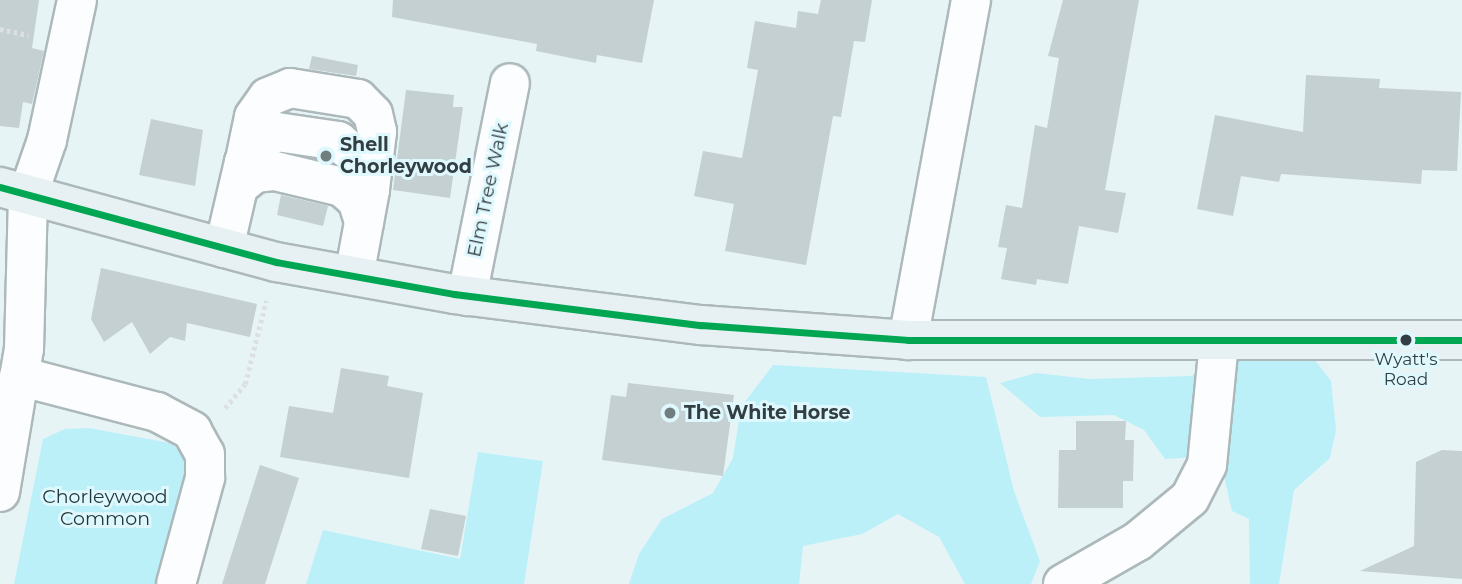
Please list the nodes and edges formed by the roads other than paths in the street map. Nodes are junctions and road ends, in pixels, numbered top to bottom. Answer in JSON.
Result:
{"nodes":[{"id":1,"x":77,"y":0,"type":"edge"},
{"id":2,"x":971,"y":0,"type":"edge"},
{"id":3,"x":510,"y":83,"type":"dead end"},
{"id":4,"x":242,"y":174,"type":"junction"},
{"id":5,"x":14,"y":191,"type":"edge"},
{"id":6,"x":367,"y":206,"type":"junction"},
{"id":7,"x":224,"y":248,"type":"junction"},
{"id":8,"x":354,"y":276,"type":"junction"},
{"id":9,"x":467,"y":296,"type":"junction"},
{"id":10,"x":908,"y":340,"type":"junction"},
{"id":11,"x":1462,"y":340,"type":"edge"},
{"id":12,"x":1219,"y":342,"type":"junction"},
{"id":13,"x":19,"y":376,"type":"junction"},
{"id":14,"x":0,"y":492,"type":"edge"},
{"id":15,"x":176,"y":584,"type":"edge"},
{"id":16,"x":1063,"y":584,"type":"edge"}],
"edges":[{"from":1,"to":5,"type":"street"},
{"from":2,"to":10,"type":"street"},
{"from":3,"to":9,"type":"street","name":"Elm Tree Walk"},
{"from":4,"to":6,"type":"street"},
{"from":4,"to":6,"type":"street"},
{"from":4,"to":7,"type":"street"},
{"from":5,"to":7,"type":"main road"},
{"from":5,"to":13,"type":"street"},
{"from":6,"to":8,"type":"street"},
{"from":7,"to":8,"type":"main road"},
{"from":8,"to":9,"type":"main road"},
{"from":9,"to":10,"type":"main road"},
{"from":10,"to":12,"type":"main road"},
{"from":11,"to":12,"type":"main road"},
{"from":12,"to":16,"type":"street"},
{"from":13,"to":14,"type":"street"},
{"from":13,"to":15,"type":"street"}]}
